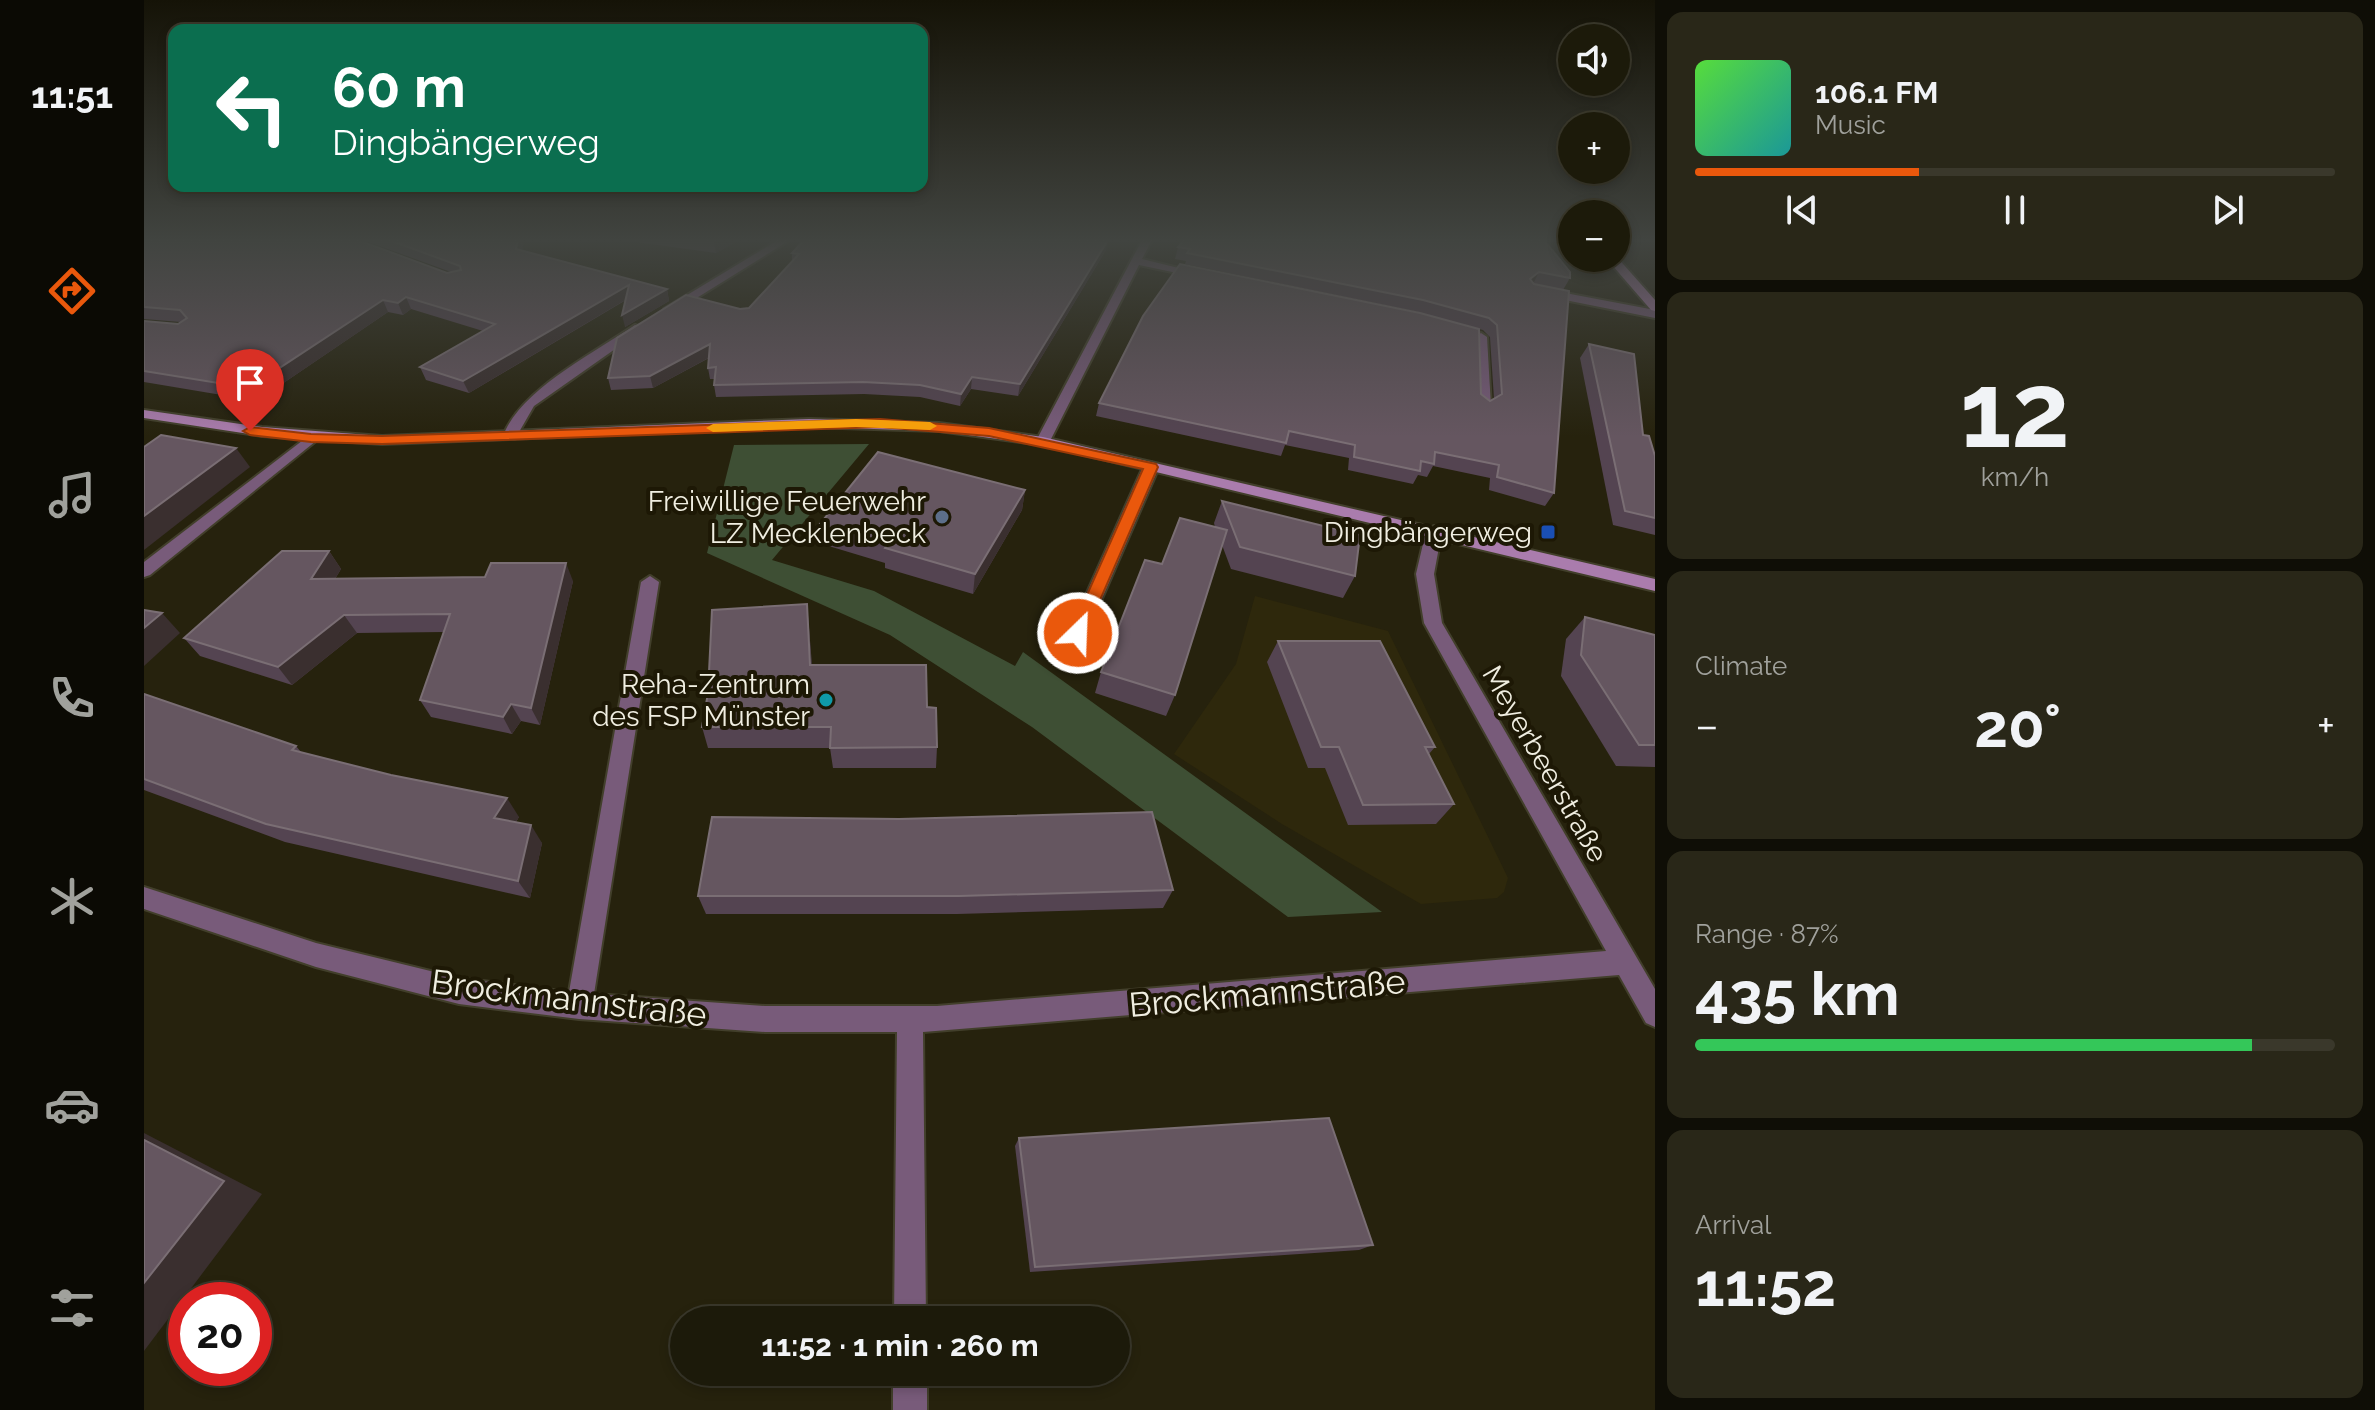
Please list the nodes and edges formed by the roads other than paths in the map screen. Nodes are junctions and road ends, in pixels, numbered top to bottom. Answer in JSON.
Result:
{"nodes":[{"id":1,"x":675,"y":306,"type":"edge"},
{"id":2,"x":1111,"y":306,"type":"edge"},
{"id":3,"x":1611,"y":306,"type":"edge"},
{"id":4,"x":1655,"y":314,"type":"edge"},
{"id":5,"x":1474,"y":335,"type":"edge"},
{"id":6,"x":1484,"y":407,"type":"edge"},
{"id":7,"x":144,"y":414,"type":"edge"},
{"id":8,"x":510,"y":436,"type":"junction"},
{"id":9,"x":311,"y":438,"type":"junction"},
{"id":10,"x":1043,"y":441,"type":"junction"},
{"id":11,"x":1151,"y":467,"type":"junction"},
{"id":12,"x":1434,"y":531,"type":"junction"},
{"id":13,"x":144,"y":571,"type":"edge"},
{"id":14,"x":650,"y":582,"type":"dead end"},
{"id":15,"x":1655,"y":585,"type":"edge"},
{"id":16,"x":1078,"y":633,"type":"dead end"},
{"id":17,"x":144,"y":898,"type":"edge"},
{"id":18,"x":1625,"y":962,"type":"junction"},
{"id":19,"x":579,"y":1006,"type":"junction"},
{"id":20,"x":1655,"y":1014,"type":"edge"},
{"id":21,"x":910,"y":1019,"type":"junction"},
{"id":22,"x":910,"y":1306,"type":"edge"},
{"id":23,"x":910,"y":1386,"type":"edge"},
{"id":24,"x":910,"y":1410,"type":"edge"}],
"edges":[{"from":1,"to":8,"type":"street"},
{"from":2,"to":10,"type":"street"},
{"from":3,"to":4,"type":"street"},
{"from":5,"to":6,"type":"street"},
{"from":7,"to":9,"type":"street"},
{"from":8,"to":9,"type":"street"},
{"from":8,"to":10,"type":"street"},
{"from":9,"to":13,"type":"street"},
{"from":10,"to":11,"type":"street"},
{"from":11,"to":12,"type":"street"},
{"from":11,"to":16,"type":"street"},
{"from":12,"to":15,"type":"street"},
{"from":12,"to":18,"type":"street","name":"Meyerbeerstraße"},
{"from":14,"to":19,"type":"street"},
{"from":17,"to":19,"type":"street","name":"Brockmannstraße"},
{"from":18,"to":20,"type":"street","name":"Meyerbeerstraße"},
{"from":18,"to":21,"type":"street","name":"Brockmannstraße"},
{"from":19,"to":21,"type":"street","name":"Brockmannstraße"},
{"from":21,"to":22,"type":"street"},
{"from":23,"to":24,"type":"street"}]}
